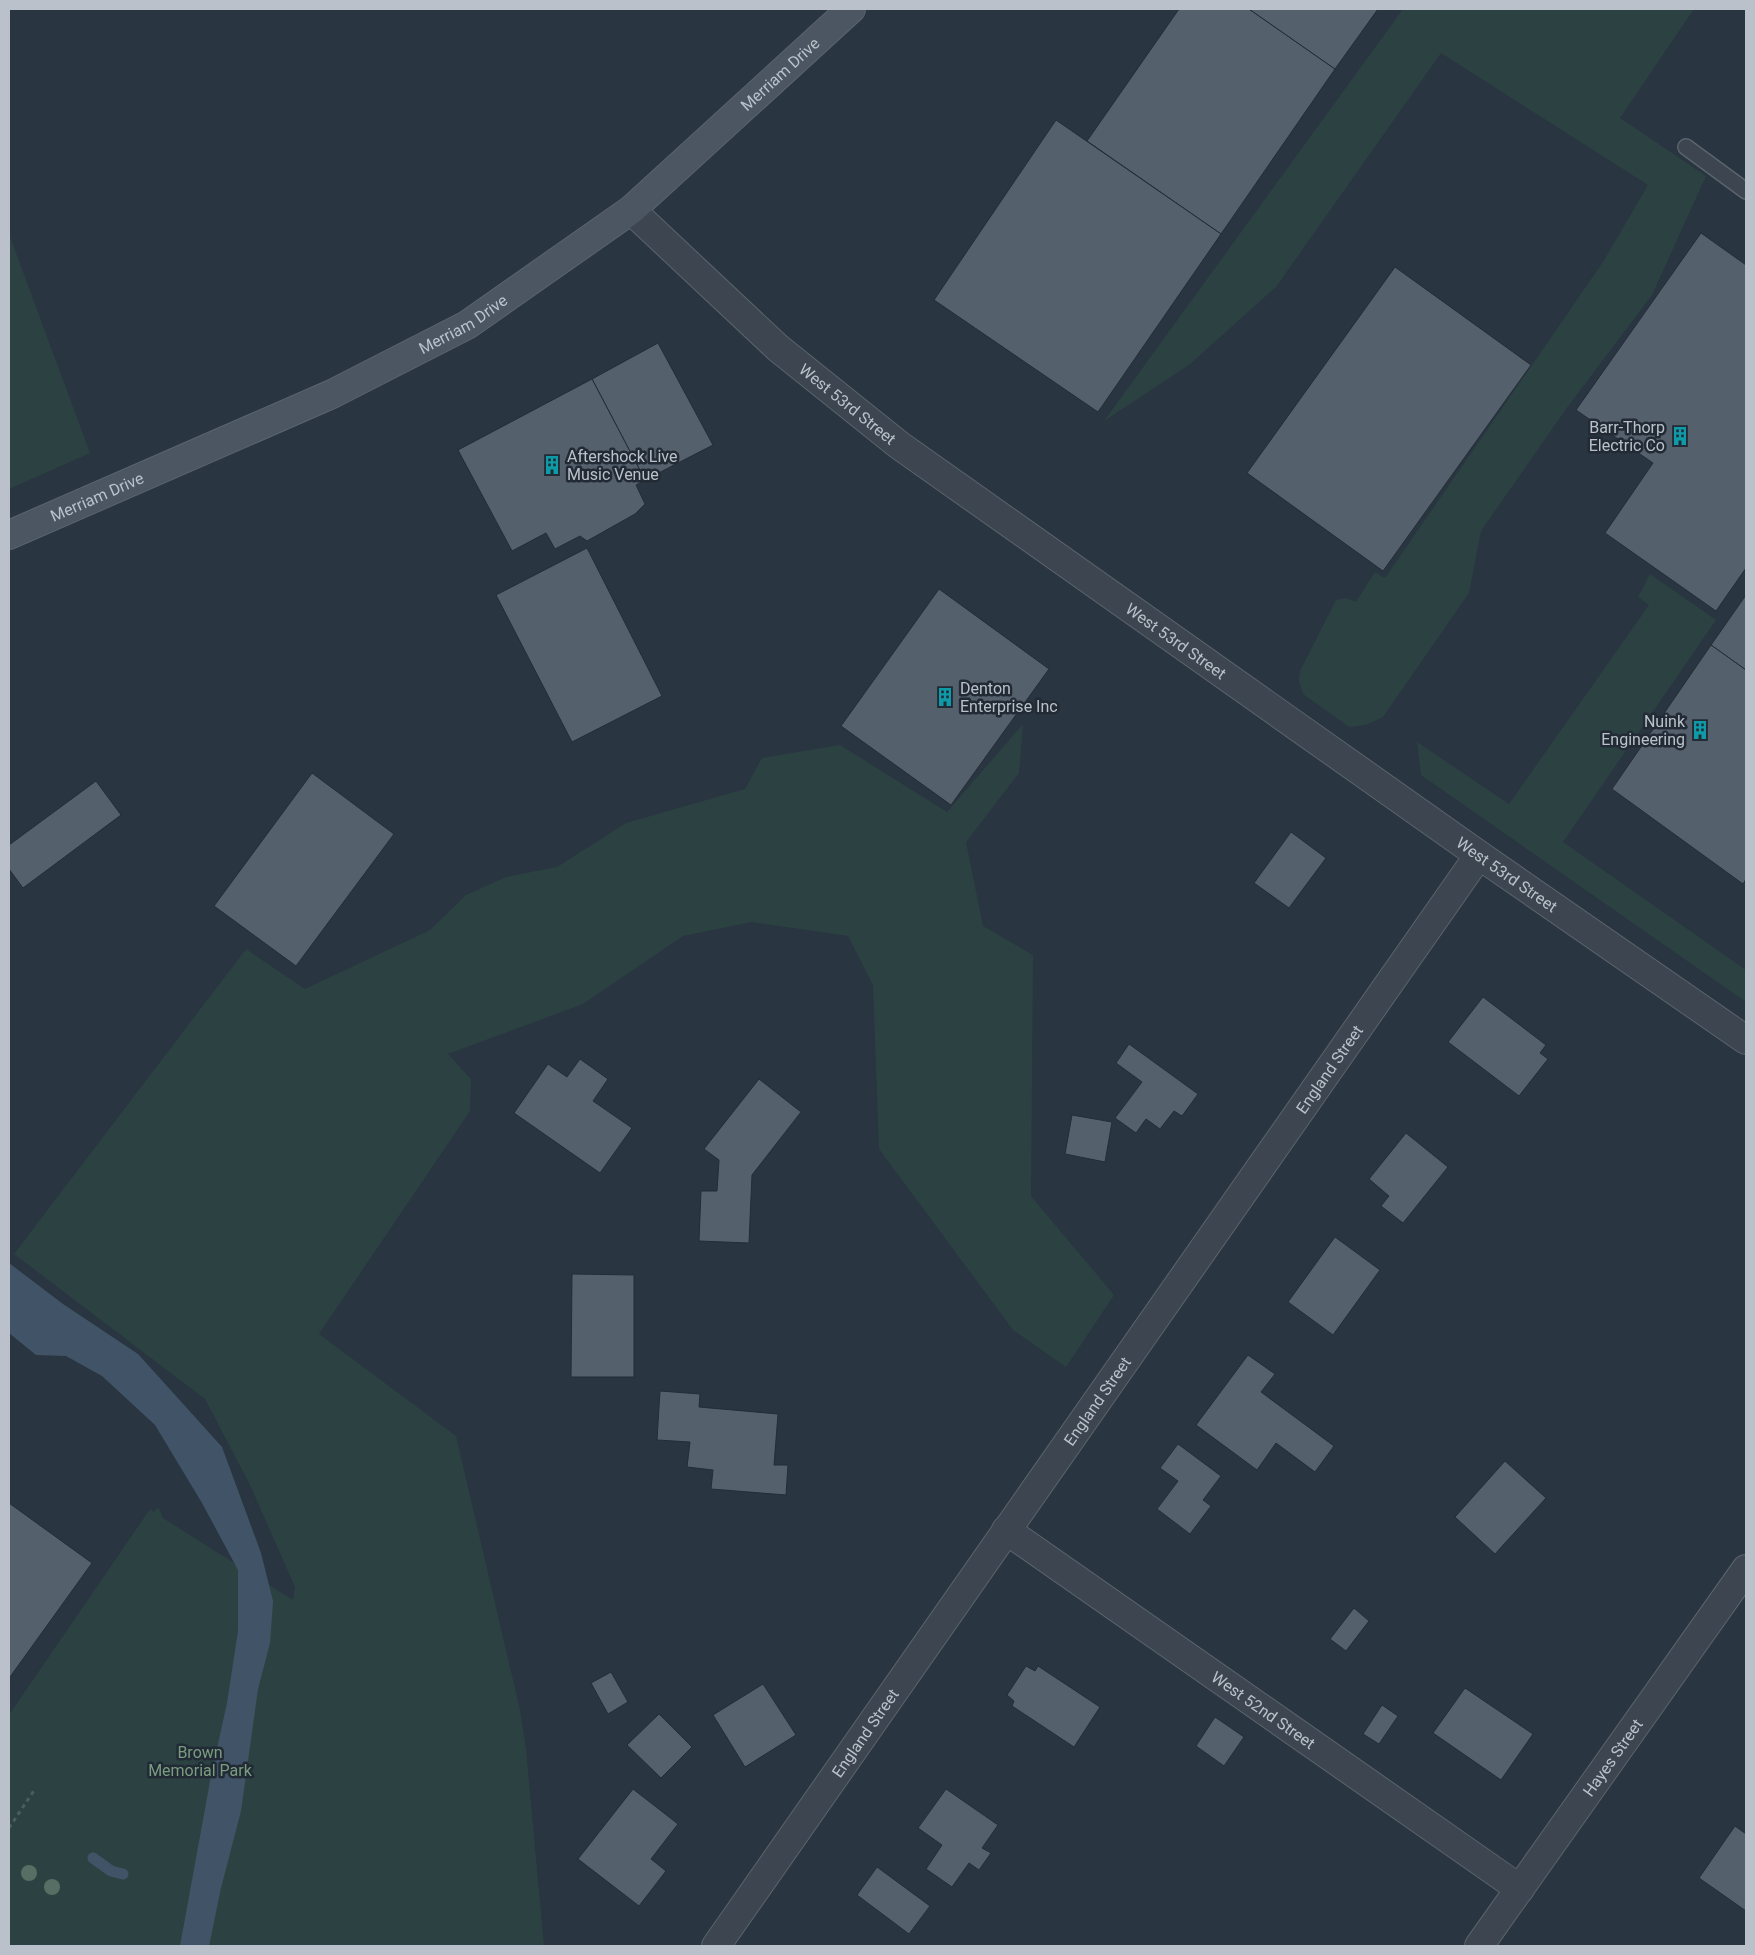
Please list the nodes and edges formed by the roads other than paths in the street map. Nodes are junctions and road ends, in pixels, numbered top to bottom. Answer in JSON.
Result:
{"nodes":[{"id":1,"x":851,"y":9,"type":"edge"},
{"id":2,"x":1686,"y":147,"type":"dead end"},
{"id":3,"x":1746,"y":191,"type":"edge"},
{"id":4,"x":631,"y":210,"type":"junction"},
{"id":5,"x":9,"y":535,"type":"edge"},
{"id":6,"x":1478,"y":855,"type":"junction"},
{"id":7,"x":1746,"y":1040,"type":"edge"},
{"id":8,"x":1006,"y":1530,"type":"junction"},
{"id":9,"x":1746,"y":1569,"type":"edge"},
{"id":10,"x":1520,"y":1889,"type":"junction"},
{"id":11,"x":716,"y":1946,"type":"edge"},
{"id":12,"x":1479,"y":1946,"type":"edge"}],
"edges":[{"from":1,"to":4,"type":"main road","name":"Merriam Drive"},
{"from":2,"to":3,"type":"lane"},
{"from":4,"to":5,"type":"main road","name":"Merriam Drive"},
{"from":4,"to":6,"type":"street","name":"West 53rd Street"},
{"from":6,"to":7,"type":"street","name":"West 53rd Street"},
{"from":6,"to":8,"type":"street","name":"England Street"},
{"from":8,"to":10,"type":"street","name":"West 52nd Street"},
{"from":8,"to":11,"type":"street","name":"England Street"},
{"from":9,"to":10,"type":"street","name":"Hayes Street"},
{"from":10,"to":12,"type":"street","name":"Hayes Street"}]}
